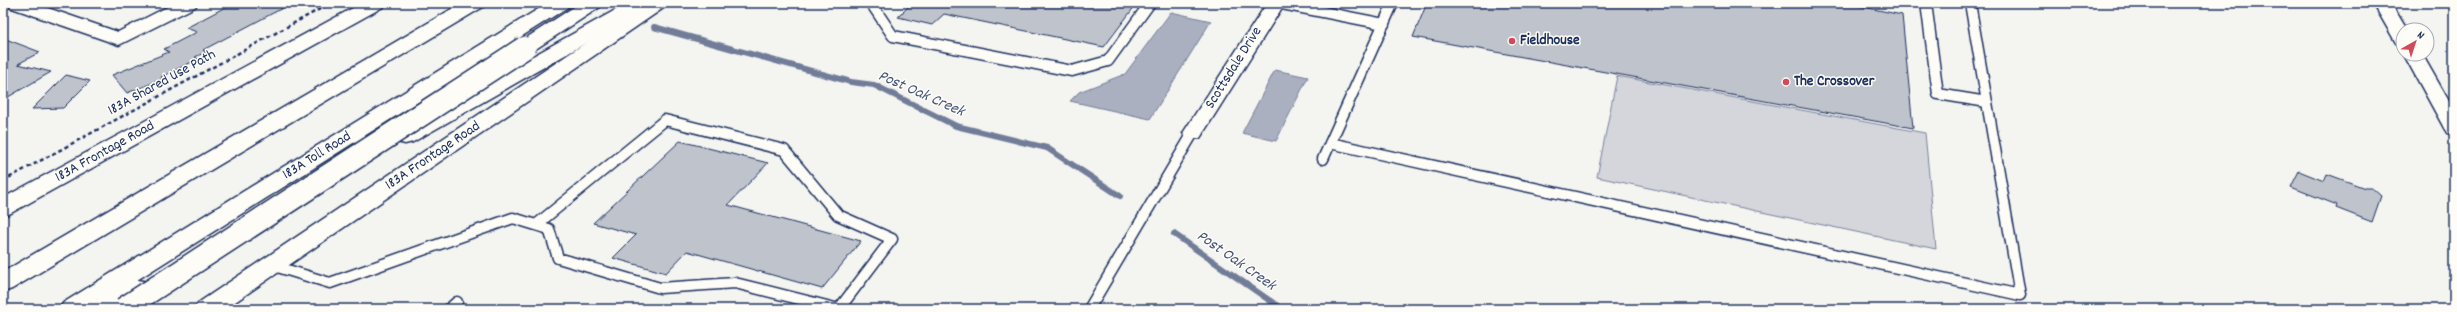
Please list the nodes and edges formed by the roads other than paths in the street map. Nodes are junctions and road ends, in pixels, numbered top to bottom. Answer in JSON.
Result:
{"nodes":[{"id":1,"x":15,"y":3,"type":"edge"},
{"id":2,"x":189,"y":3,"type":"edge"},
{"id":3,"x":376,"y":3,"type":"edge"},
{"id":4,"x":476,"y":3,"type":"edge"},
{"id":5,"x":561,"y":3,"type":"edge"},
{"id":6,"x":593,"y":3,"type":"edge"},
{"id":7,"x":642,"y":3,"type":"edge"},
{"id":8,"x":658,"y":3,"type":"edge"},
{"id":9,"x":871,"y":3,"type":"edge"},
{"id":10,"x":1150,"y":3,"type":"edge"},
{"id":11,"x":1276,"y":3,"type":"edge"},
{"id":12,"x":1393,"y":3,"type":"edge"},
{"id":13,"x":1926,"y":3,"type":"edge"},
{"id":14,"x":1970,"y":3,"type":"edge"},
{"id":15,"x":2382,"y":3,"type":"edge"},
{"id":16,"x":1384,"y":24,"type":"junction"},
{"id":17,"x":2395,"y":25,"type":"edge"},
{"id":18,"x":2417,"y":62,"type":"edge"},
{"id":19,"x":1987,"y":102,"type":"junction"},
{"id":20,"x":2454,"y":128,"type":"edge"},
{"id":21,"x":1193,"y":133,"type":"joint"},
{"id":22,"x":1330,"y":144,"type":"junction"},
{"id":23,"x":1323,"y":159,"type":"dead end"},
{"id":24,"x":3,"y":208,"type":"edge"},
{"id":25,"x":536,"y":225,"type":"junction"},
{"id":26,"x":271,"y":266,"type":"junction"},
{"id":27,"x":3,"y":283,"type":"edge"},
{"id":28,"x":72,"y":309,"type":"edge"},
{"id":29,"x":103,"y":309,"type":"edge"},
{"id":30,"x":123,"y":309,"type":"edge"},
{"id":31,"x":207,"y":309,"type":"edge"},
{"id":32,"x":839,"y":309,"type":"edge"},
{"id":33,"x":1090,"y":309,"type":"edge"}],
"edges":[{"from":1,"to":2,"type":"street"},
{"from":3,"to":24,"type":"main road","name":"183A Frontage Road"},
{"from":4,"to":27,"type":"main road"},
{"from":5,"to":28,"type":"main road","name":"183A Toll Road"},
{"from":6,"to":30,"type":"main road","bridge":true},
{"from":7,"to":29,"type":"main road"},
{"from":8,"to":26,"type":"main road","name":"183A Frontage Road"},
{"from":9,"to":10,"type":"lane"},
{"from":11,"to":16,"type":"lane"},
{"from":11,"to":21,"type":"street","name":"Scottsdale Drive"},
{"from":12,"to":16,"type":"lane"},
{"from":13,"to":19,"type":"lane"},
{"from":14,"to":19,"type":"lane"},
{"from":15,"to":17,"type":"street"},
{"from":16,"to":22,"type":"lane"},
{"from":18,"to":20,"type":"street"},
{"from":19,"to":22,"type":"lane"},
{"from":21,"to":33,"type":"lane"},
{"from":22,"to":23,"type":"lane"},
{"from":25,"to":26,"type":"lane"},
{"from":25,"to":32,"type":"lane"},
{"from":25,"to":32,"type":"lane"},
{"from":26,"to":31,"type":"main road","name":"183A Frontage Road"}]}
